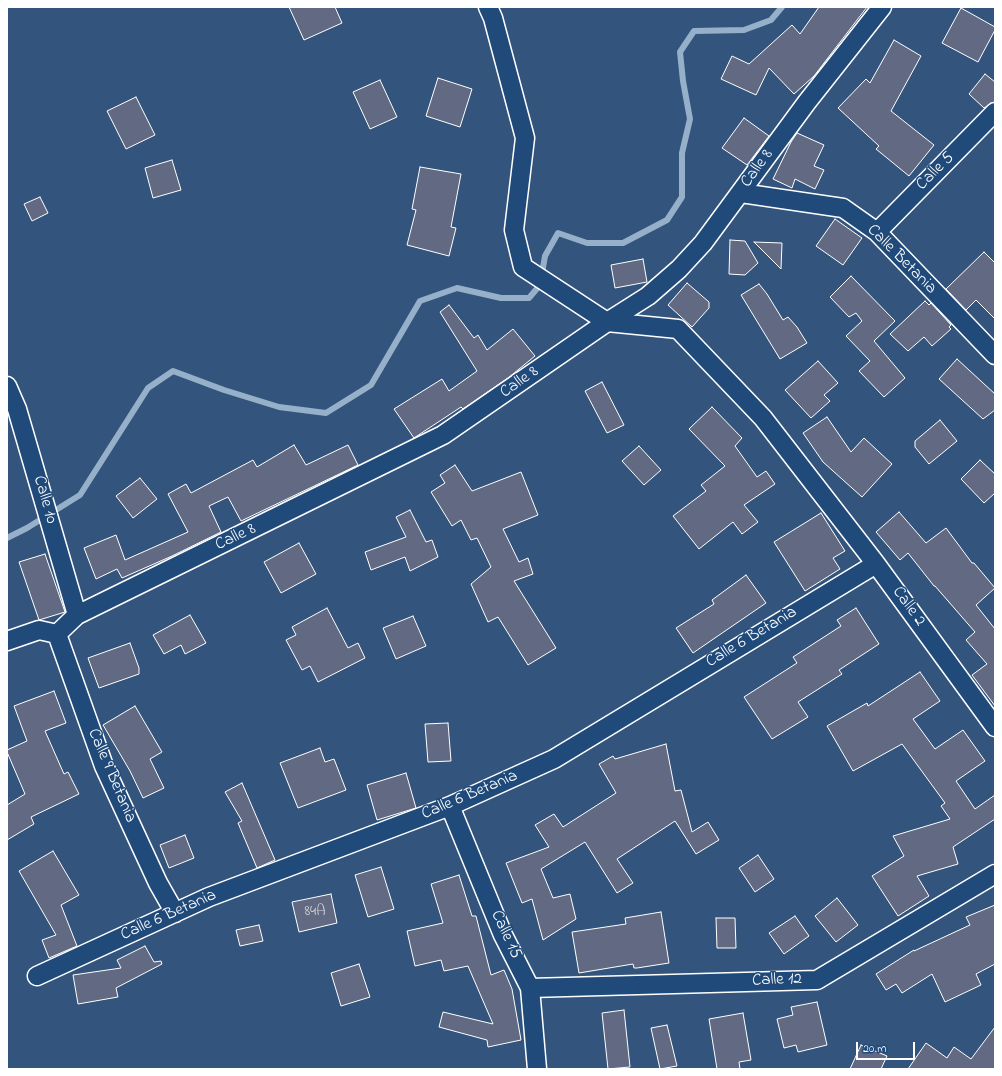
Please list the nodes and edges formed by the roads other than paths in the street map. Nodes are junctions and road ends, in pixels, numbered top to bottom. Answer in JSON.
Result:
{"nodes":[{"id":1,"x":488,"y":7,"type":"edge"},
{"id":2,"x":882,"y":7,"type":"edge"},
{"id":3,"x":995,"y":112,"type":"edge"},
{"id":4,"x":741,"y":193,"type":"junction"},
{"id":5,"x":877,"y":232,"type":"junction"},
{"id":6,"x":607,"y":322,"type":"junction"},
{"id":7,"x":995,"y":355,"type":"edge"},
{"id":8,"x":7,"y":386,"type":"edge"},
{"id":9,"x":876,"y":564,"type":"junction"},
{"id":10,"x":77,"y":615,"type":"junction"},
{"id":11,"x":57,"y":634,"type":"junction"},
{"id":12,"x":7,"y":641,"type":"edge"},
{"id":13,"x":995,"y":727,"type":"edge"},
{"id":14,"x":450,"y":806,"type":"junction"},
{"id":15,"x":995,"y":874,"type":"edge"},
{"id":16,"x":175,"y":913,"type":"junction"},
{"id":17,"x":37,"y":976,"type":"dead end"},
{"id":18,"x":530,"y":988,"type":"junction"},
{"id":19,"x":537,"y":1069,"type":"edge"}],
"edges":[{"from":1,"to":6,"type":"street"},
{"from":2,"to":4,"type":"street","name":"Calle 8"},
{"from":3,"to":5,"type":"street","name":"Calle 5"},
{"from":4,"to":5,"type":"street","name":"Calle Betania"},
{"from":4,"to":6,"type":"street","name":"Calle 8"},
{"from":5,"to":7,"type":"street","name":"Calle Betania"},
{"from":6,"to":9,"type":"street","name":"Calle 2"},
{"from":6,"to":10,"type":"street","name":"Calle 8"},
{"from":8,"to":10,"type":"street","name":"Calle 10"},
{"from":9,"to":13,"type":"street","name":"Calle 2"},
{"from":9,"to":14,"type":"street","name":"Calle 6 Betania"},
{"from":10,"to":11,"type":"street","name":"Calle 8"},
{"from":11,"to":12,"type":"street"},
{"from":11,"to":16,"type":"street","name":"Calle 9 Betania"},
{"from":14,"to":16,"type":"street","name":"Calle 6 Betania"},
{"from":14,"to":18,"type":"street","name":"Calle 15"},
{"from":15,"to":18,"type":"street","name":"Calle 12"},
{"from":16,"to":17,"type":"street","name":"Calle 6 Betania"},
{"from":18,"to":19,"type":"street","name":"Calle 15"}]}
